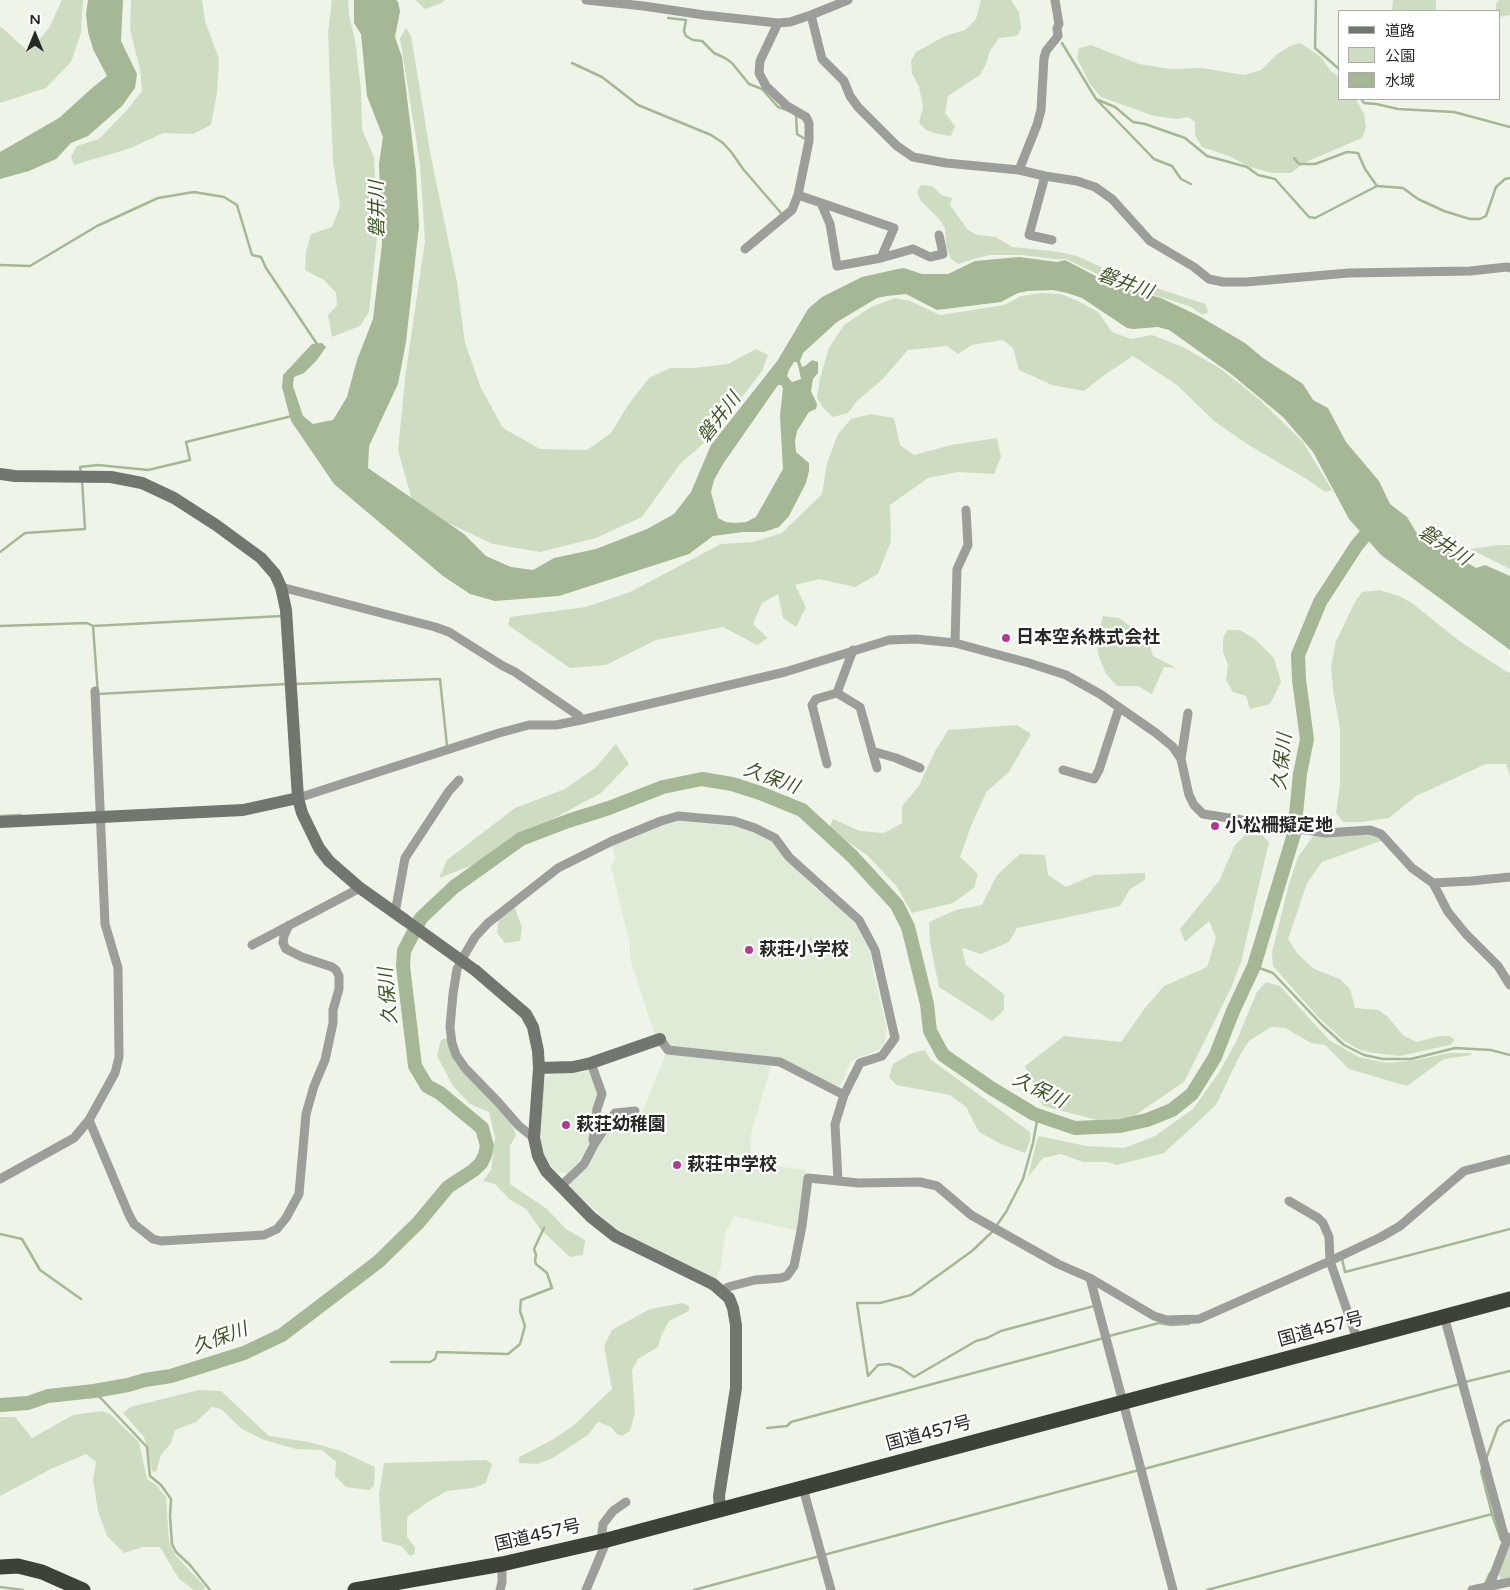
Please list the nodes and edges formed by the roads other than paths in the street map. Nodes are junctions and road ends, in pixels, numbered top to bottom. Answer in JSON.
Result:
{"nodes":[{"id":1,"x":586,"y":0,"type":"edge"},
{"id":2,"x":848,"y":0,"type":"edge"},
{"id":3,"x":1055,"y":0,"type":"edge"},
{"id":4,"x":811,"y":15,"type":"junction"},
{"id":5,"x":778,"y":23,"type":"junction"},
{"id":6,"x":1019,"y":170,"type":"junction"},
{"id":7,"x":1045,"y":176,"type":"junction"},
{"id":8,"x":798,"y":195,"type":"junction"},
{"id":9,"x":821,"y":203,"type":"junction"},
{"id":10,"x":939,"y":235,"type":"dead end"},
{"id":11,"x":1052,"y":240,"type":"dead end"},
{"id":12,"x":746,"y":249,"type":"dead end"},
{"id":13,"x":881,"y":258,"type":"junction"},
{"id":14,"x":1510,"y":268,"type":"edge"},
{"id":15,"x":0,"y":474,"type":"edge"},
{"id":16,"x":966,"y":510,"type":"dead end"},
{"id":17,"x":281,"y":586,"type":"junction"},
{"id":18,"x":955,"y":643,"type":"junction"},
{"id":19,"x":853,"y":650,"type":"junction"},
{"id":20,"x":95,"y":691,"type":"dead end"},
{"id":21,"x":837,"y":694,"type":"junction"},
{"id":22,"x":1119,"y":708,"type":"junction"},
{"id":23,"x":1188,"y":713,"type":"dead end"},
{"id":24,"x":581,"y":720,"type":"junction"},
{"id":25,"x":872,"y":751,"type":"junction"},
{"id":26,"x":1181,"y":760,"type":"junction"},
{"id":27,"x":827,"y":764,"type":"dead end"},
{"id":28,"x":877,"y":768,"type":"dead end"},
{"id":29,"x":920,"y":768,"type":"dead end"},
{"id":30,"x":1063,"y":770,"type":"dead end"},
{"id":31,"x":459,"y":780,"type":"dead end"},
{"id":32,"x":298,"y":798,"type":"junction"},
{"id":33,"x":101,"y":817,"type":"junction"},
{"id":34,"x":0,"y":822,"type":"edge"},
{"id":35,"x":1510,"y":877,"type":"edge"},
{"id":36,"x":1432,"y":883,"type":"junction"},
{"id":37,"x":360,"y":888,"type":"junction"},
{"id":38,"x":400,"y":917,"type":"junction"},
{"id":39,"x":289,"y":925,"type":"junction"},
{"id":40,"x":252,"y":945,"type":"dead end"},
{"id":41,"x":1510,"y":985,"type":"edge"},
{"id":42,"x":660,"y":1039,"type":"joint"},
{"id":43,"x":591,"y":1063,"type":"junction"},
{"id":44,"x":538,"y":1068,"type":"junction"},
{"id":45,"x":844,"y":1095,"type":"junction"},
{"id":46,"x":634,"y":1111,"type":"dead end"},
{"id":47,"x":89,"y":1120,"type":"junction"},
{"id":48,"x":534,"y":1138,"type":"junction"},
{"id":49,"x":596,"y":1143,"type":"junction"},
{"id":50,"x":1510,"y":1159,"type":"edge"},
{"id":51,"x":0,"y":1179,"type":"edge"},
{"id":52,"x":838,"y":1180,"type":"junction"},
{"id":53,"x":560,"y":1187,"type":"junction"},
{"id":54,"x":1290,"y":1201,"type":"dead end"},
{"id":55,"x":1330,"y":1261,"type":"junction"},
{"id":56,"x":1090,"y":1278,"type":"junction"},
{"id":57,"x":722,"y":1291,"type":"junction"},
{"id":58,"x":1510,"y":1298,"type":"edge"},
{"id":59,"x":1444,"y":1316,"type":"junction"},
{"id":60,"x":1357,"y":1339,"type":"junction"},
{"id":61,"x":1122,"y":1402,"type":"junction"},
{"id":62,"x":803,"y":1488,"type":"junction"},
{"id":63,"x":626,"y":1502,"type":"dead end"},
{"id":64,"x":720,"y":1509,"type":"junction"},
{"id":65,"x":1510,"y":1532,"type":"edge"},
{"id":66,"x":604,"y":1540,"type":"junction"},
{"id":67,"x":1506,"y":1542,"type":"junction"},
{"id":68,"x":502,"y":1564,"type":"junction"},
{"id":69,"x":0,"y":1567,"type":"edge"},
{"id":70,"x":1510,"y":1582,"type":"edge"},
{"id":71,"x":1489,"y":1588,"type":"edge"},
{"id":72,"x":83,"y":1590,"type":"edge"},
{"id":73,"x":355,"y":1590,"type":"edge"},
{"id":74,"x":500,"y":1590,"type":"edge"},
{"id":75,"x":586,"y":1590,"type":"edge"},
{"id":76,"x":830,"y":1590,"type":"edge"},
{"id":77,"x":1173,"y":1590,"type":"edge"},
{"id":78,"x":1472,"y":1590,"type":"edge"}],
"edges":[{"from":1,"to":5,"type":"street"},
{"from":2,"to":4,"type":"street"},
{"from":3,"to":6,"type":"street"},
{"from":4,"to":5,"type":"street"},
{"from":4,"to":6,"type":"street"},
{"from":5,"to":8,"type":"street"},
{"from":6,"to":7,"type":"street"},
{"from":7,"to":11,"type":"street"},
{"from":7,"to":14,"type":"street"},
{"from":8,"to":9,"type":"street"},
{"from":8,"to":12,"type":"street"},
{"from":9,"to":13,"type":"street"},
{"from":9,"to":13,"type":"street"},
{"from":10,"to":13,"type":"street"},
{"from":15,"to":17,"type":"street"},
{"from":16,"to":18,"type":"street"},
{"from":17,"to":24,"type":"street"},
{"from":17,"to":32,"type":"street"},
{"from":18,"to":19,"type":"street"},
{"from":18,"to":22,"type":"street"},
{"from":19,"to":21,"type":"street"},
{"from":19,"to":24,"type":"street"},
{"from":20,"to":33,"type":"street"},
{"from":21,"to":25,"type":"street"},
{"from":21,"to":27,"type":"street"},
{"from":22,"to":26,"type":"street"},
{"from":22,"to":30,"type":"street"},
{"from":23,"to":26,"type":"street"},
{"from":24,"to":32,"type":"street"},
{"from":25,"to":28,"type":"street"},
{"from":25,"to":29,"type":"street"},
{"from":26,"to":36,"type":"street"},
{"from":31,"to":38,"type":"street"},
{"from":32,"to":33,"type":"street"},
{"from":32,"to":37,"type":"street"},
{"from":33,"to":34,"type":"street"},
{"from":33,"to":47,"type":"street"},
{"from":35,"to":36,"type":"street"},
{"from":36,"to":41,"type":"street"},
{"from":37,"to":38,"type":"street"},
{"from":37,"to":39,"type":"street"},
{"from":38,"to":44,"type":"street","bridge":true},
{"from":39,"to":40,"type":"street"},
{"from":39,"to":47,"type":"street"},
{"from":42,"to":43,"type":"street"},
{"from":42,"to":45,"type":"street"},
{"from":43,"to":44,"type":"street"},
{"from":43,"to":49,"type":"street"},
{"from":44,"to":48,"type":"street"},
{"from":45,"to":48,"type":"street"},
{"from":45,"to":52,"type":"street"},
{"from":46,"to":49,"type":"street"},
{"from":47,"to":51,"type":"street"},
{"from":48,"to":53,"type":"street"},
{"from":49,"to":53,"type":"street"},
{"from":50,"to":55,"type":"street"},
{"from":52,"to":56,"type":"street"},
{"from":52,"to":57,"type":"street"},
{"from":53,"to":57,"type":"street"},
{"from":54,"to":55,"type":"street"},
{"from":55,"to":56,"type":"street"},
{"from":55,"to":60,"type":"street"},
{"from":56,"to":61,"type":"street"},
{"from":57,"to":64,"type":"street"},
{"from":58,"to":59,"type":"highway","name":"国道457号"},
{"from":59,"to":60,"type":"highway","name":"国道457号"},
{"from":59,"to":67,"type":"street"},
{"from":60,"to":61,"type":"highway","name":"国道457号"},
{"from":61,"to":62,"type":"highway","name":"国道457号"},
{"from":61,"to":77,"type":"street"},
{"from":62,"to":64,"type":"highway","name":"国道457号"},
{"from":62,"to":76,"type":"street"},
{"from":63,"to":66,"type":"street"},
{"from":64,"to":66,"type":"highway","name":"国道457号"},
{"from":65,"to":67,"type":"street"},
{"from":66,"to":68,"type":"highway","name":"国道457号"},
{"from":66,"to":75,"type":"street"},
{"from":67,"to":71,"type":"street"},
{"from":68,"to":73,"type":"highway","name":"国道457号"},
{"from":68,"to":74,"type":"street"},
{"from":69,"to":72,"type":"highway"},
{"from":70,"to":71,"type":"street"},
{"from":71,"to":78,"type":"street"}]}
